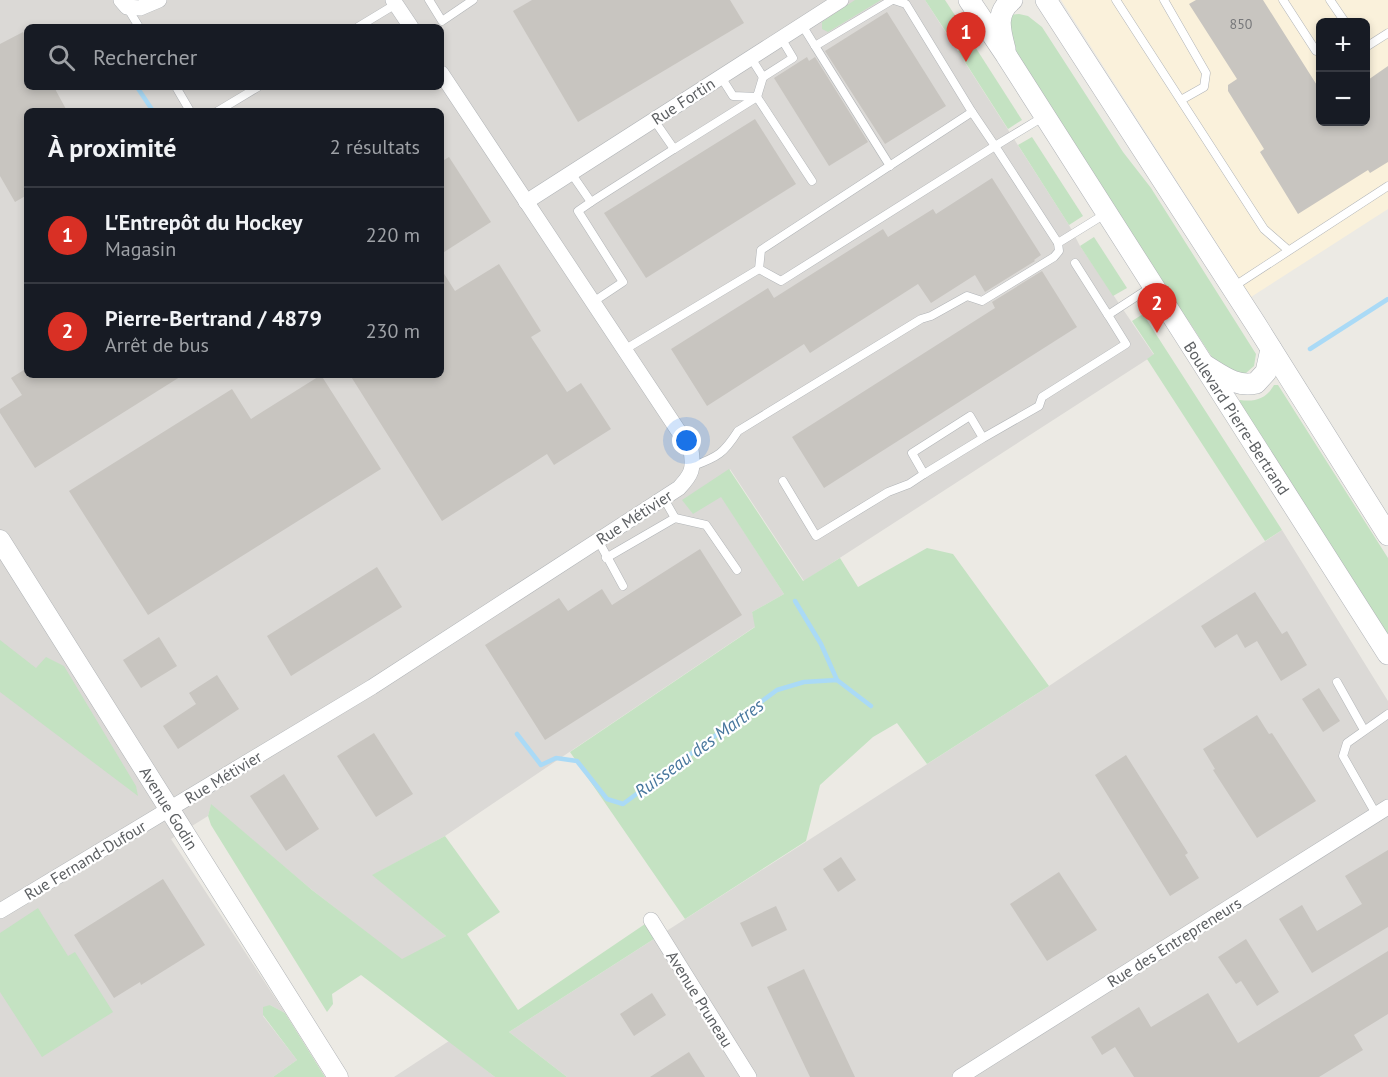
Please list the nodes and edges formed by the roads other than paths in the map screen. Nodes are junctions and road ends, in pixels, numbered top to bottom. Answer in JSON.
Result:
{"nodes":[{"id":1,"x":159,"y":0,"type":"edge"},
{"id":2,"x":429,"y":0,"type":"edge"},
{"id":3,"x":473,"y":0,"type":"edge"},
{"id":4,"x":841,"y":0,"type":"edge"},
{"id":5,"x":893,"y":0,"type":"edge"},
{"id":6,"x":969,"y":0,"type":"edge"},
{"id":7,"x":1012,"y":0,"type":"edge"},
{"id":8,"x":1034,"y":0,"type":"edge"},
{"id":9,"x":1046,"y":0,"type":"edge"},
{"id":10,"x":1116,"y":0,"type":"edge"},
{"id":11,"x":1164,"y":0,"type":"edge"},
{"id":12,"x":1283,"y":0,"type":"edge"},
{"id":13,"x":1330,"y":0,"type":"edge"},
{"id":14,"x":395,"y":2,"type":"edge"},
{"id":15,"x":124,"y":4,"type":"edge"},
{"id":16,"x":1342,"y":18,"type":"edge"},
{"id":17,"x":1058,"y":20,"type":"junction"},
{"id":18,"x":442,"y":21,"type":"junction"},
{"id":19,"x":137,"y":24,"type":"edge"},
{"id":20,"x":362,"y":24,"type":"edge"},
{"id":21,"x":409,"y":24,"type":"edge"},
{"id":22,"x":442,"y":24,"type":"edge"},
{"id":23,"x":802,"y":25,"type":"junction"},
{"id":24,"x":1388,"y":33,"type":"edge"},
{"id":25,"x":781,"y":38,"type":"junction"},
{"id":26,"x":1370,"y":44,"type":"edge"},
{"id":27,"x":815,"y":46,"type":"junction"},
{"id":28,"x":1316,"y":51,"type":"edge"},
{"id":29,"x":1006,"y":56,"type":"junction"},
{"id":30,"x":751,"y":58,"type":"junction"},
{"id":31,"x":721,"y":77,"type":"junction"},
{"id":32,"x":763,"y":77,"type":"junction"},
{"id":33,"x":444,"y":78,"type":"edge"},
{"id":34,"x":178,"y":90,"type":"edge"},
{"id":35,"x":253,"y":90,"type":"edge"},
{"id":36,"x":757,"y":97,"type":"junction"},
{"id":37,"x":1181,"y":100,"type":"junction"},
{"id":38,"x":188,"y":108,"type":"edge"},
{"id":39,"x":223,"y":108,"type":"edge"},
{"id":40,"x":972,"y":112,"type":"junction"},
{"id":41,"x":1045,"y":116,"type":"junction"},
{"id":42,"x":654,"y":120,"type":"junction"},
{"id":43,"x":995,"y":146,"type":"junction"},
{"id":44,"x":674,"y":149,"type":"junction"},
{"id":45,"x":890,"y":166,"type":"junction"},
{"id":46,"x":571,"y":173,"type":"junction"},
{"id":47,"x":812,"y":181,"type":"dead end"},
{"id":48,"x":1388,"y":186,"type":"edge"},
{"id":49,"x":526,"y":202,"type":"junction"},
{"id":50,"x":591,"y":202,"type":"junction"},
{"id":51,"x":1106,"y":213,"type":"junction"},
{"id":52,"x":1058,"y":243,"type":"junction"},
{"id":53,"x":1288,"y":250,"type":"junction"},
{"id":54,"x":1075,"y":263,"type":"dead end"},
{"id":55,"x":759,"y":269,"type":"junction"},
{"id":56,"x":1152,"y":286,"type":"junction"},
{"id":57,"x":1232,"y":288,"type":"junction"},
{"id":58,"x":593,"y":302,"type":"junction"},
{"id":59,"x":1108,"y":315,"type":"junction"},
{"id":60,"x":1271,"y":349,"type":"junction"},
{"id":61,"x":624,"y":350,"type":"junction"},
{"id":62,"x":1203,"y":364,"type":"junction"},
{"id":63,"x":983,"y":438,"type":"junction"},
{"id":64,"x":693,"y":466,"type":"junction"},
{"id":65,"x":924,"y":474,"type":"junction"},
{"id":66,"x":783,"y":481,"type":"dead end"},
{"id":67,"x":663,"y":497,"type":"junction"},
{"id":68,"x":675,"y":518,"type":"junction"},
{"id":69,"x":1388,"y":535,"type":"edge"},
{"id":70,"x":0,"y":540,"type":"edge"},
{"id":71,"x":598,"y":540,"type":"junction"},
{"id":72,"x":606,"y":558,"type":"junction"},
{"id":73,"x":737,"y":570,"type":"dead end"},
{"id":74,"x":623,"y":586,"type":"dead end"},
{"id":75,"x":1388,"y":654,"type":"edge"},
{"id":76,"x":1337,"y":682,"type":"dead end"},
{"id":77,"x":1388,"y":714,"type":"edge"},
{"id":78,"x":1364,"y":730,"type":"junction"},
{"id":79,"x":170,"y":809,"type":"junction"},
{"id":80,"x":1382,"y":811,"type":"edge"},
{"id":81,"x":0,"y":911,"type":"edge"},
{"id":82,"x":651,"y":920,"type":"dead end"},
{"id":83,"x":338,"y":1077,"type":"edge"},
{"id":84,"x":749,"y":1077,"type":"edge"},
{"id":85,"x":960,"y":1077,"type":"edge"}],
"edges":[{"from":1,"to":15,"type":"street"},
{"from":2,"to":18,"type":"lane"},
{"from":3,"to":18,"type":"lane"},
{"from":4,"to":23,"type":"street","name":"Rue Fortin"},
{"from":5,"to":27,"type":"lane"},
{"from":5,"to":40,"type":"lane"},
{"from":6,"to":29,"type":"main road","name":"Boulevard Pierre-Bertrand"},
{"from":7,"to":29,"type":"main road"},
{"from":8,"to":17,"type":"main road"},
{"from":9,"to":17,"type":"main road"},
{"from":10,"to":37,"type":"lane"},
{"from":11,"to":37,"type":"lane"},
{"from":12,"to":28,"type":"lane"},
{"from":13,"to":16,"type":"lane"},
{"from":14,"to":20,"type":"lane"},
{"from":14,"to":21,"type":"street"},
{"from":15,"to":19,"type":"lane"},
{"from":17,"to":57,"type":"main road"},
{"from":18,"to":22,"type":"lane"},
{"from":23,"to":25,"type":"street","name":"Rue Fortin"},
{"from":23,"to":27,"type":"lane"},
{"from":24,"to":26,"type":"lane"},
{"from":25,"to":30,"type":"street","name":"Rue Fortin"},
{"from":25,"to":32,"type":"lane"},
{"from":27,"to":45,"type":"lane"},
{"from":29,"to":41,"type":"main road","name":"Boulevard Pierre-Bertrand"},
{"from":30,"to":31,"type":"street","name":"Rue Fortin"},
{"from":30,"to":32,"type":"lane"},
{"from":31,"to":36,"type":"lane"},
{"from":31,"to":42,"type":"street","name":"Rue Fortin"},
{"from":32,"to":36,"type":"lane"},
{"from":33,"to":49,"type":"street"},
{"from":34,"to":38,"type":"lane"},
{"from":35,"to":39,"type":"lane"},
{"from":36,"to":44,"type":"lane"},
{"from":36,"to":47,"type":"lane"},
{"from":37,"to":53,"type":"lane"},
{"from":40,"to":43,"type":"lane"},
{"from":40,"to":45,"type":"lane"},
{"from":41,"to":43,"type":"lane"},
{"from":41,"to":51,"type":"main road","name":"Boulevard Pierre-Bertrand"},
{"from":42,"to":44,"type":"lane"},
{"from":42,"to":46,"type":"street","name":"Rue Fortin"},
{"from":43,"to":52,"type":"lane"},
{"from":43,"to":55,"type":"lane"},
{"from":44,"to":50,"type":"lane"},
{"from":45,"to":55,"type":"lane"},
{"from":46,"to":49,"type":"street","name":"Rue Fortin"},
{"from":46,"to":50,"type":"lane"},
{"from":48,"to":53,"type":"lane"},
{"from":49,"to":58,"type":"street"},
{"from":50,"to":58,"type":"lane"},
{"from":51,"to":52,"type":"lane"},
{"from":51,"to":56,"type":"main road","name":"Boulevard Pierre-Bertrand"},
{"from":52,"to":64,"type":"lane"},
{"from":53,"to":57,"type":"lane"},
{"from":54,"to":59,"type":"lane"},
{"from":55,"to":61,"type":"lane"},
{"from":56,"to":59,"type":"lane"},
{"from":56,"to":62,"type":"main road","name":"Boulevard Pierre-Bertrand"},
{"from":57,"to":60,"type":"main road"},
{"from":58,"to":61,"type":"street"},
{"from":59,"to":63,"type":"lane"},
{"from":60,"to":62,"type":"main road"},
{"from":60,"to":69,"type":"main road"},
{"from":61,"to":64,"type":"street"},
{"from":62,"to":75,"type":"main road","name":"Boulevard Pierre-Bertrand"},
{"from":63,"to":65,"type":"lane"},
{"from":63,"to":65,"type":"lane"},
{"from":64,"to":67,"type":"street","name":"Rue Métivier"},
{"from":65,"to":66,"type":"lane"},
{"from":67,"to":68,"type":"lane"},
{"from":67,"to":71,"type":"street","name":"Rue Métivier"},
{"from":68,"to":72,"type":"lane"},
{"from":68,"to":73,"type":"lane"},
{"from":70,"to":79,"type":"street","name":"Avenue Godin"},
{"from":71,"to":72,"type":"lane"},
{"from":71,"to":79,"type":"street","name":"Rue Métivier"},
{"from":72,"to":74,"type":"lane"},
{"from":76,"to":78,"type":"lane"},
{"from":77,"to":78,"type":"lane"},
{"from":78,"to":80,"type":"lane"},
{"from":79,"to":81,"type":"street","name":"Rue Fernand-Dufour"},
{"from":79,"to":83,"type":"street","name":"Avenue Godin"},
{"from":80,"to":85,"type":"street","name":"Rue des Entrepreneurs"},
{"from":82,"to":84,"type":"street","name":"Avenue Pruneau"}]}
